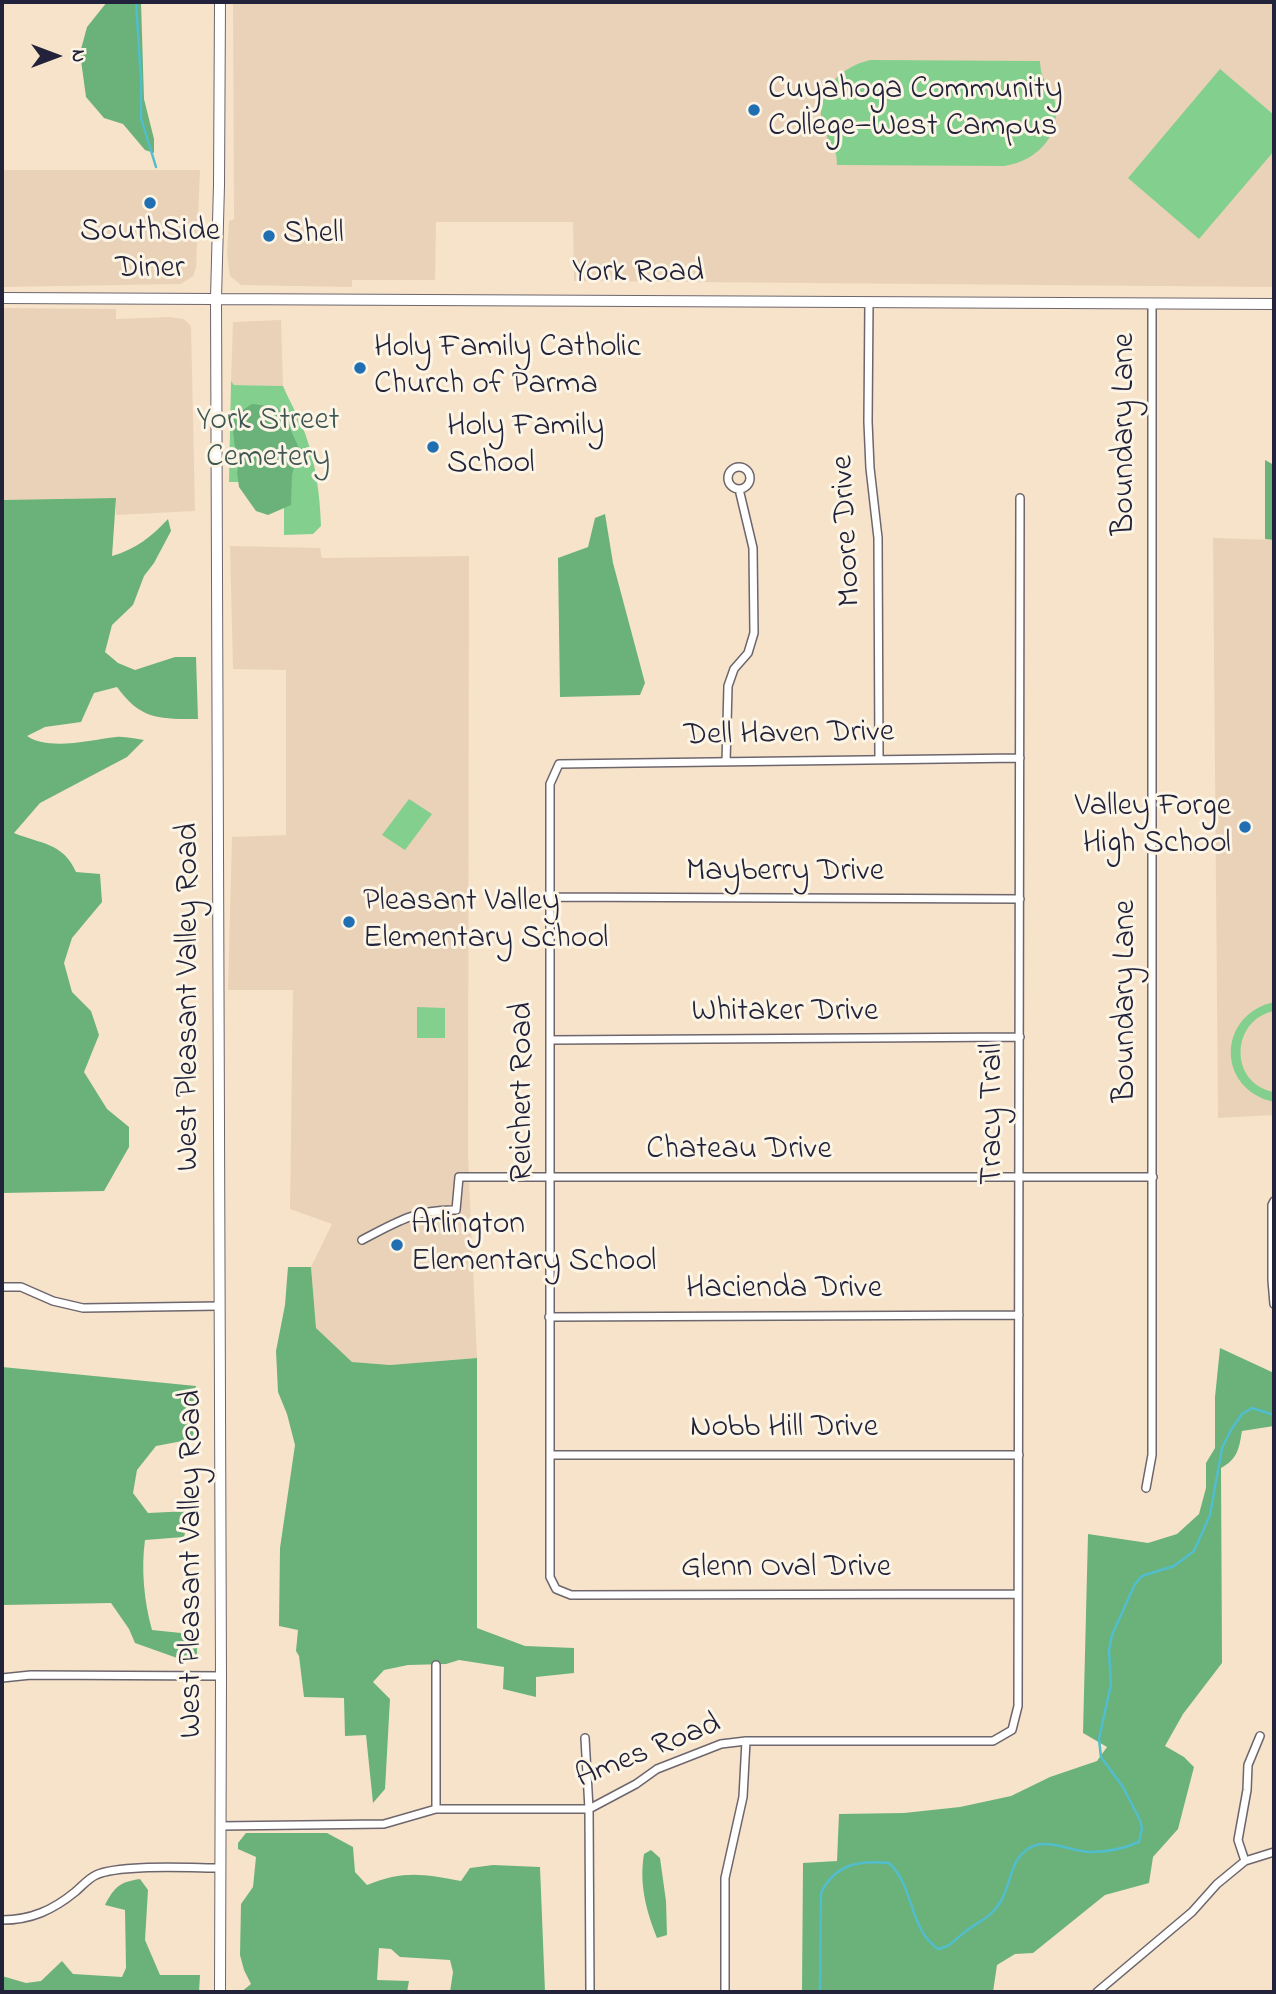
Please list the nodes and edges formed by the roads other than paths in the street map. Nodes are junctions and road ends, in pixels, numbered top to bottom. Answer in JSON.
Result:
{"nodes":[{"id":1,"x":220,"y":2,"type":"edge"},
{"id":2,"x":2,"y":298,"type":"edge"},
{"id":3,"x":216,"y":298,"type":"junction"},
{"id":4,"x":869,"y":302,"type":"junction"},
{"id":5,"x":1152,"y":303,"type":"junction"},
{"id":6,"x":1274,"y":304,"type":"edge"},
{"id":7,"x":738,"y":489,"type":"dead end"},
{"id":8,"x":1020,"y":498,"type":"dead end"},
{"id":9,"x":879,"y":758,"type":"junction"},
{"id":10,"x":1020,"y":758,"type":"junction"},
{"id":11,"x":726,"y":762,"type":"junction"},
{"id":12,"x":559,"y":764,"type":"joint"},
{"id":13,"x":550,"y":897,"type":"junction"},
{"id":14,"x":1020,"y":900,"type":"junction"},
{"id":15,"x":1020,"y":1037,"type":"junction"},
{"id":16,"x":550,"y":1040,"type":"junction"},
{"id":17,"x":549,"y":1177,"type":"junction"},
{"id":18,"x":1019,"y":1177,"type":"junction"},
{"id":19,"x":1153,"y":1177,"type":"junction"},
{"id":20,"x":1274,"y":1201,"type":"edge"},
{"id":21,"x":362,"y":1240,"type":"dead end"},
{"id":22,"x":2,"y":1287,"type":"edge"},
{"id":23,"x":1274,"y":1304,"type":"edge"},
{"id":24,"x":219,"y":1306,"type":"junction"},
{"id":25,"x":1019,"y":1315,"type":"junction"},
{"id":26,"x":549,"y":1317,"type":"junction"},
{"id":27,"x":550,"y":1455,"type":"junction"},
{"id":28,"x":1019,"y":1455,"type":"junction"},
{"id":29,"x":1146,"y":1488,"type":"dead end"},
{"id":30,"x":556,"y":1589,"type":"joint"},
{"id":31,"x":1018,"y":1594,"type":"junction"},
{"id":32,"x":436,"y":1665,"type":"dead end"},
{"id":33,"x":221,"y":1676,"type":"junction"},
{"id":34,"x":2,"y":1678,"type":"edge"},
{"id":35,"x":1012,"y":1730,"type":"joint"},
{"id":36,"x":1261,"y":1736,"type":"dead end"},
{"id":37,"x":585,"y":1738,"type":"dead end"},
{"id":38,"x":746,"y":1741,"type":"junction"},
{"id":39,"x":436,"y":1810,"type":"junction"},
{"id":40,"x":589,"y":1810,"type":"junction"},
{"id":41,"x":220,"y":1826,"type":"junction"},
{"id":42,"x":1274,"y":1852,"type":"edge"},
{"id":43,"x":1245,"y":1861,"type":"junction"},
{"id":44,"x":220,"y":1868,"type":"junction"},
{"id":45,"x":2,"y":1920,"type":"edge"},
{"id":46,"x":219,"y":1992,"type":"edge"},
{"id":47,"x":590,"y":1992,"type":"edge"},
{"id":48,"x":725,"y":1992,"type":"edge"},
{"id":49,"x":1097,"y":1992,"type":"edge"}],
"edges":[{"from":1,"to":3,"type":"main road","name":"West Pleasant Valley Road"},
{"from":2,"to":3,"type":"main road","name":"York Road"},
{"from":3,"to":4,"type":"main road","name":"York Road"},
{"from":3,"to":24,"type":"main road","name":"West Pleasant Valley Road"},
{"from":4,"to":5,"type":"main road","name":"York Road"},
{"from":4,"to":9,"type":"street","name":"Moore Drive"},
{"from":5,"to":6,"type":"main road","name":"York Road"},
{"from":5,"to":19,"type":"street","name":"Boundary Lane"},
{"from":7,"to":11,"type":"street"},
{"from":8,"to":10,"type":"street","name":"Tracy Trail"},
{"from":9,"to":10,"type":"street","name":"Dell Haven Drive"},
{"from":9,"to":11,"type":"street","name":"Dell Haven Drive"},
{"from":10,"to":14,"type":"street","name":"Tracy Trail"},
{"from":11,"to":12,"type":"street","name":"Dell Haven Drive"},
{"from":12,"to":13,"type":"street","name":"Reichert Road"},
{"from":13,"to":14,"type":"street","name":"Mayberry Drive"},
{"from":13,"to":16,"type":"street","name":"Reichert Road"},
{"from":14,"to":15,"type":"street","name":"Tracy Trail"},
{"from":15,"to":16,"type":"street","name":"Whitaker Drive"},
{"from":15,"to":18,"type":"street","name":"Tracy Trail"},
{"from":16,"to":17,"type":"street","name":"Reichert Road"},
{"from":17,"to":18,"type":"street","name":"Chateau Drive"},
{"from":17,"to":21,"type":"street","name":"Chateau Drive"},
{"from":17,"to":26,"type":"street","name":"Reichert Road"},
{"from":18,"to":19,"type":"street","name":"Chateau Drive"},
{"from":18,"to":25,"type":"street","name":"Tracy Trail"},
{"from":19,"to":29,"type":"street","name":"Boundary Lane"},
{"from":20,"to":23,"type":"street"},
{"from":22,"to":24,"type":"street"},
{"from":24,"to":33,"type":"main road","name":"West Pleasant Valley Road"},
{"from":25,"to":26,"type":"street","name":"Hacienda Drive"},
{"from":25,"to":28,"type":"street","name":"Tracy Trail"},
{"from":26,"to":27,"type":"street","name":"Reichert Road"},
{"from":27,"to":28,"type":"street","name":"Nobb Hill Drive"},
{"from":27,"to":30,"type":"street","name":"Reichert Road"},
{"from":28,"to":31,"type":"street","name":"Tracy Trail"},
{"from":30,"to":31,"type":"street","name":"Glenn Oval Drive"},
{"from":31,"to":35,"type":"street","name":"Tracy Trail"},
{"from":32,"to":39,"type":"street"},
{"from":33,"to":34,"type":"street"},
{"from":33,"to":41,"type":"main road","name":"West Pleasant Valley Road"},
{"from":35,"to":38,"type":"street","name":"Ames Road"},
{"from":36,"to":43,"type":"street"},
{"from":37,"to":40,"type":"street"},
{"from":38,"to":40,"type":"street","name":"Ames Road"},
{"from":38,"to":48,"type":"street"},
{"from":39,"to":40,"type":"street","name":"Ames Road"},
{"from":39,"to":41,"type":"street","name":"Ames Road"},
{"from":40,"to":47,"type":"street"},
{"from":41,"to":44,"type":"main road","name":"West Pleasant Valley Road"},
{"from":42,"to":43,"type":"street"},
{"from":43,"to":49,"type":"street"},
{"from":44,"to":45,"type":"street"},
{"from":44,"to":46,"type":"main road","name":"West Pleasant Valley Road"}]}
